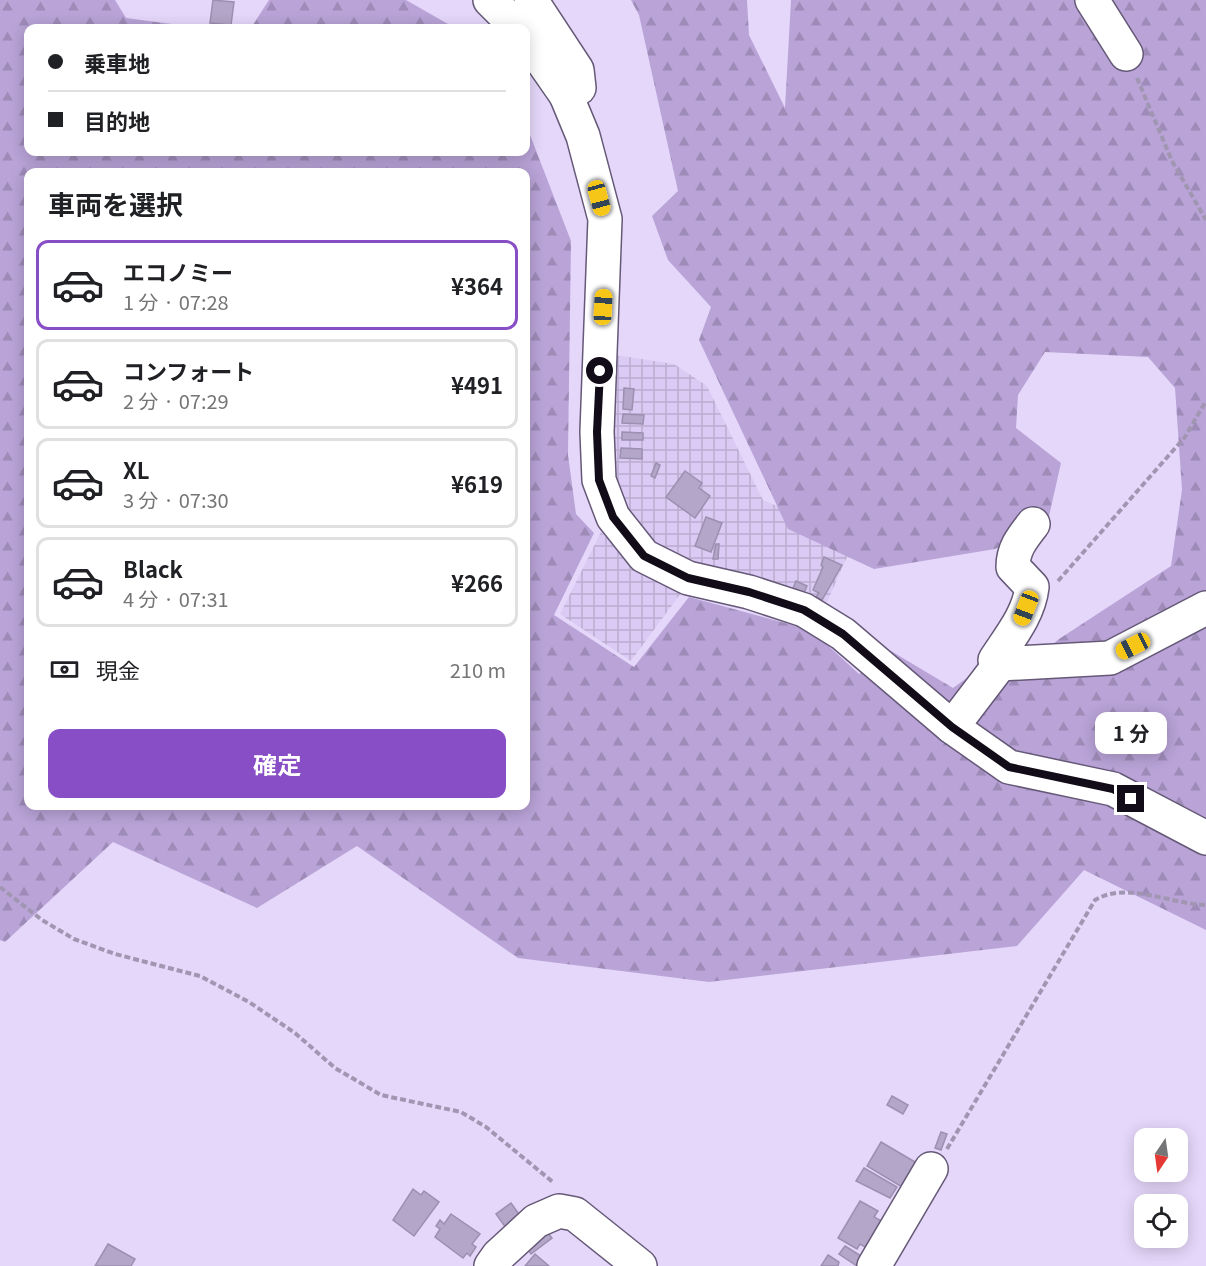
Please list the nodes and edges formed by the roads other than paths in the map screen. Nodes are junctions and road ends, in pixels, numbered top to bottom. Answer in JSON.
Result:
{"nodes":[{"id":1,"x":490,"y":0,"type":"edge"},
{"id":2,"x":531,"y":0,"type":"edge"},
{"id":3,"x":1092,"y":0,"type":"edge"},
{"id":4,"x":514,"y":24,"type":"edge"},
{"id":5,"x":530,"y":43,"type":"edge"},
{"id":6,"x":1126,"y":54,"type":"road end"},
{"id":7,"x":566,"y":95,"type":"junction"},
{"id":8,"x":1033,"y":524,"type":"dead end"},
{"id":9,"x":1206,"y":608,"type":"edge"},
{"id":10,"x":1000,"y":664,"type":"junction"},
{"id":11,"x":952,"y":727,"type":"junction"},
{"id":12,"x":1206,"y":838,"type":"edge"},
{"id":13,"x":931,"y":1169,"type":"road end"},
{"id":14,"x":491,"y":1266,"type":"edge"},
{"id":15,"x":640,"y":1266,"type":"edge"},
{"id":16,"x":874,"y":1266,"type":"edge"}],
"edges":[{"from":1,"to":4,"type":"street"},
{"from":2,"to":7,"type":"street"},
{"from":3,"to":6,"type":"street"},
{"from":5,"to":7,"type":"street"},
{"from":7,"to":11,"type":"street"},
{"from":8,"to":10,"type":"street"},
{"from":9,"to":10,"type":"street"},
{"from":10,"to":11,"type":"street"},
{"from":11,"to":12,"type":"street"},
{"from":13,"to":16,"type":"street"},
{"from":14,"to":15,"type":"street"}]}
